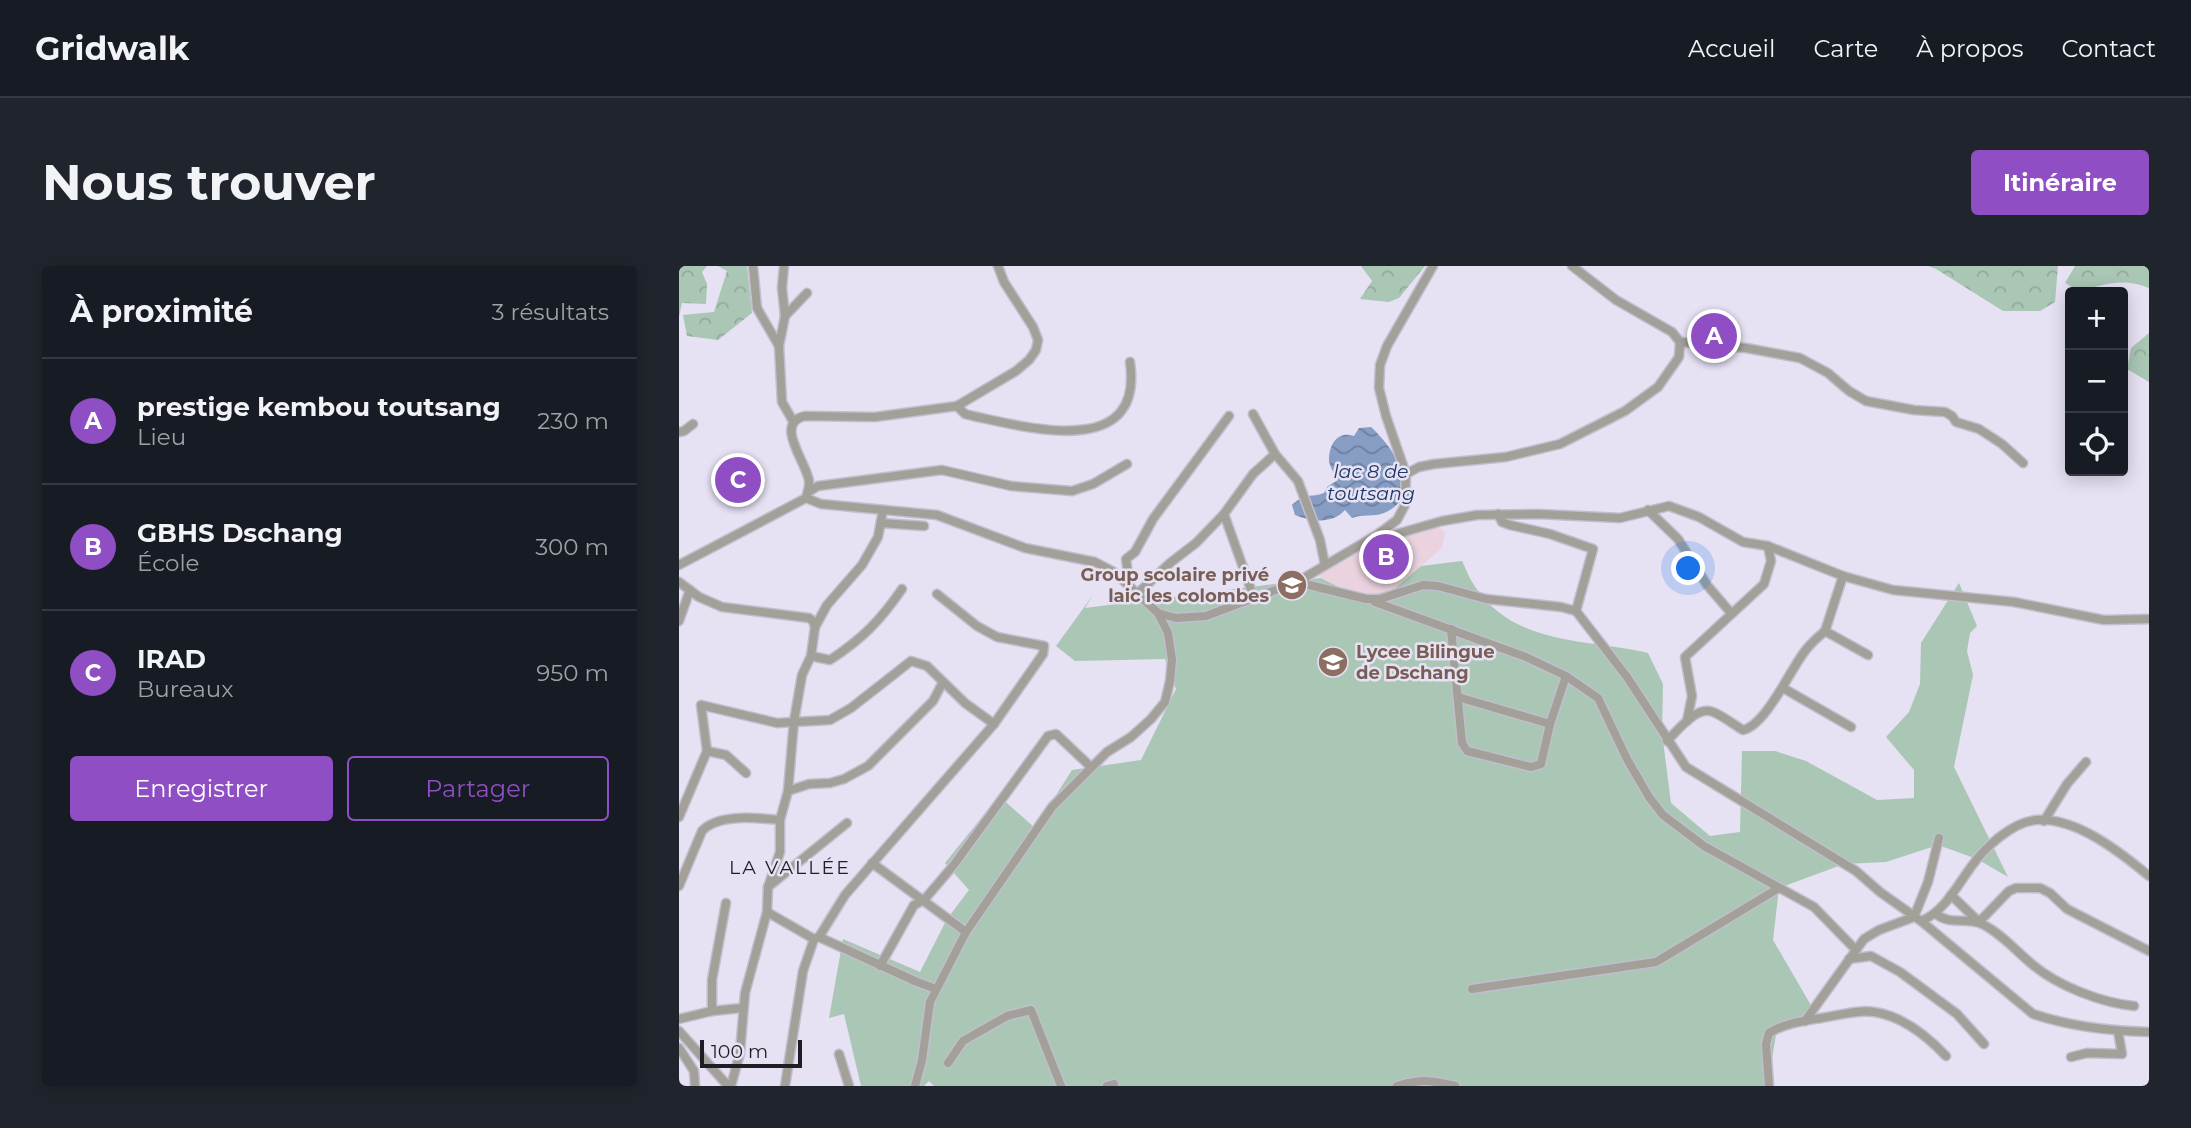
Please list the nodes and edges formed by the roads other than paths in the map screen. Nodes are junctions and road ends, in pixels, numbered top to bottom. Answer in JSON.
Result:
{"nodes":[{"id":1,"x":753,"y":266,"type":"edge"},
{"id":2,"x":784,"y":266,"type":"edge"},
{"id":3,"x":998,"y":266,"type":"edge"},
{"id":4,"x":1433,"y":266,"type":"edge"},
{"id":5,"x":1572,"y":266,"type":"edge"},
{"id":6,"x":807,"y":293,"type":"dead end"},
{"id":7,"x":785,"y":316,"type":"junction"},
{"id":8,"x":1681,"y":342,"type":"junction"},
{"id":9,"x":779,"y":346,"type":"junction"},
{"id":10,"x":1130,"y":362,"type":"dead end"},
{"id":11,"x":957,"y":406,"type":"junction"},
{"id":12,"x":1253,"y":414,"type":"dead end"},
{"id":13,"x":1229,"y":416,"type":"dead end"},
{"id":14,"x":793,"y":421,"type":"junction"},
{"id":15,"x":693,"y":424,"type":"dead end"},
{"id":16,"x":679,"y":432,"type":"edge"},
{"id":17,"x":1275,"y":454,"type":"junction"},
{"id":18,"x":2023,"y":463,"type":"dead end"},
{"id":19,"x":1127,"y":464,"type":"dead end"},
{"id":20,"x":1406,"y":474,"type":"junction"},
{"id":21,"x":807,"y":495,"type":"junction"},
{"id":22,"x":883,"y":510,"type":"junction"},
{"id":23,"x":1648,"y":510,"type":"junction"},
{"id":24,"x":1224,"y":514,"type":"junction"},
{"id":25,"x":1498,"y":514,"type":"junction"},
{"id":26,"x":881,"y":523,"type":"junction"},
{"id":27,"x":924,"y":526,"type":"dead end"},
{"id":28,"x":1768,"y":545,"type":"junction"},
{"id":29,"x":1353,"y":547,"type":"junction"},
{"id":30,"x":679,"y":565,"type":"edge"},
{"id":31,"x":1325,"y":565,"type":"junction"},
{"id":32,"x":1843,"y":576,"type":"junction"},
{"id":33,"x":679,"y":582,"type":"edge"},
{"id":34,"x":1297,"y":582,"type":"junction"},
{"id":35,"x":1129,"y":587,"type":"junction"},
{"id":36,"x":902,"y":589,"type":"dead end"},
{"id":37,"x":689,"y":590,"type":"junction"},
{"id":38,"x":937,"y":594,"type":"dead end"},
{"id":39,"x":1137,"y":594,"type":"junction"},
{"id":40,"x":1254,"y":598,"type":"junction"},
{"id":41,"x":1366,"y":599,"type":"junction"},
{"id":42,"x":1576,"y":611,"type":"junction"},
{"id":43,"x":1158,"y":613,"type":"junction"},
{"id":44,"x":1731,"y":613,"type":"junction"},
{"id":45,"x":2149,"y":619,"type":"edge"},
{"id":46,"x":679,"y":621,"type":"edge"},
{"id":47,"x":815,"y":627,"type":"junction"},
{"id":48,"x":1451,"y":629,"type":"junction"},
{"id":49,"x":1825,"y":631,"type":"junction"},
{"id":50,"x":811,"y":656,"type":"junction"},
{"id":51,"x":1868,"y":656,"type":"dead end"},
{"id":52,"x":1566,"y":676,"type":"junction"},
{"id":53,"x":943,"y":682,"type":"junction"},
{"id":54,"x":1783,"y":688,"type":"junction"},
{"id":55,"x":1458,"y":697,"type":"junction"},
{"id":56,"x":794,"y":721,"type":"junction"},
{"id":57,"x":1687,"y":721,"type":"junction"},
{"id":58,"x":994,"y":724,"type":"junction"},
{"id":59,"x":1550,"y":724,"type":"junction"},
{"id":60,"x":1851,"y":727,"type":"dead end"},
{"id":61,"x":1667,"y":741,"type":"junction"},
{"id":62,"x":707,"y":751,"type":"junction"},
{"id":63,"x":2086,"y":762,"type":"dead end"},
{"id":64,"x":1091,"y":767,"type":"junction"},
{"id":65,"x":746,"y":773,"type":"dead end"},
{"id":66,"x":788,"y":791,"type":"junction"},
{"id":67,"x":679,"y":817,"type":"edge"},
{"id":68,"x":780,"y":820,"type":"junction"},
{"id":69,"x":2044,"y":821,"type":"junction"},
{"id":70,"x":847,"y":823,"type":"dead end"},
{"id":71,"x":1939,"y":838,"type":"dead end"},
{"id":72,"x":872,"y":863,"type":"junction"},
{"id":73,"x":2149,"y":876,"type":"edge"},
{"id":74,"x":679,"y":887,"type":"edge"},
{"id":75,"x":768,"y":887,"type":"junction"},
{"id":76,"x":1779,"y":888,"type":"junction"},
{"id":77,"x":1951,"y":895,"type":"junction"},
{"id":78,"x":923,"y":900,"type":"junction"},
{"id":79,"x":726,"y":903,"type":"dead end"},
{"id":80,"x":767,"y":912,"type":"junction"},
{"id":81,"x":1935,"y":914,"type":"junction"},
{"id":82,"x":1917,"y":919,"type":"junction"},
{"id":83,"x":1979,"y":922,"type":"junction"},
{"id":84,"x":966,"y":932,"type":"junction"},
{"id":85,"x":817,"y":938,"type":"junction"},
{"id":86,"x":1856,"y":950,"type":"junction"},
{"id":87,"x":2149,"y":951,"type":"edge"},
{"id":88,"x":1849,"y":959,"type":"junction"},
{"id":89,"x":880,"y":966,"type":"junction"},
{"id":90,"x":936,"y":989,"type":"junction"},
{"id":91,"x":1472,"y":989,"type":"dead end"},
{"id":92,"x":2134,"y":1006,"type":"dead end"},
{"id":93,"x":742,"y":1009,"type":"junction"},
{"id":94,"x":712,"y":1011,"type":"junction"},
{"id":95,"x":679,"y":1019,"type":"edge"},
{"id":96,"x":1805,"y":1021,"type":"junction"},
{"id":97,"x":679,"y":1031,"type":"edge"},
{"id":98,"x":2117,"y":1031,"type":"junction"},
{"id":99,"x":2149,"y":1032,"type":"edge"},
{"id":100,"x":1984,"y":1044,"type":"dead end"},
{"id":101,"x":679,"y":1048,"type":"edge"},
{"id":102,"x":839,"y":1054,"type":"dead end"},
{"id":103,"x":1947,"y":1056,"type":"dead end"},
{"id":104,"x":2071,"y":1056,"type":"dead end"},
{"id":105,"x":948,"y":1063,"type":"dead end"},
{"id":106,"x":695,"y":1086,"type":"edge"},
{"id":107,"x":729,"y":1086,"type":"edge"},
{"id":108,"x":785,"y":1086,"type":"edge"},
{"id":109,"x":849,"y":1086,"type":"edge"},
{"id":110,"x":915,"y":1086,"type":"edge"},
{"id":111,"x":1061,"y":1086,"type":"edge"},
{"id":112,"x":1397,"y":1086,"type":"edge"},
{"id":113,"x":1455,"y":1086,"type":"edge"},
{"id":114,"x":1769,"y":1086,"type":"edge"}],
"edges":[{"from":1,"to":9,"type":"street"},
{"from":2,"to":7,"type":"street"},
{"from":3,"to":11,"type":"street"},
{"from":4,"to":20,"type":"street"},
{"from":5,"to":8,"type":"street"},
{"from":6,"to":7,"type":"street"},
{"from":7,"to":9,"type":"street"},
{"from":8,"to":18,"type":"street"},
{"from":8,"to":20,"type":"street"},
{"from":9,"to":14,"type":"street"},
{"from":10,"to":11,"type":"street"},
{"from":11,"to":14,"type":"street"},
{"from":12,"to":17,"type":"street"},
{"from":13,"to":35,"type":"street"},
{"from":14,"to":21,"type":"street"},
{"from":15,"to":16,"type":"street"},
{"from":17,"to":24,"type":"street"},
{"from":17,"to":31,"type":"street"},
{"from":19,"to":21,"type":"street"},
{"from":20,"to":29,"type":"street"},
{"from":21,"to":22,"type":"street"},
{"from":21,"to":30,"type":"street"},
{"from":22,"to":26,"type":"street"},
{"from":22,"to":35,"type":"street"},
{"from":23,"to":25,"type":"street"},
{"from":23,"to":28,"type":"street"},
{"from":23,"to":44,"type":"street"},
{"from":24,"to":39,"type":"street"},
{"from":24,"to":40,"type":"street"},
{"from":25,"to":29,"type":"street"},
{"from":25,"to":42,"type":"street"},
{"from":26,"to":27,"type":"street"},
{"from":26,"to":47,"type":"street"},
{"from":28,"to":32,"type":"street"},
{"from":28,"to":44,"type":"street"},
{"from":29,"to":31,"type":"street"},
{"from":31,"to":34,"type":"street"},
{"from":32,"to":45,"type":"street"},
{"from":32,"to":49,"type":"street"},
{"from":33,"to":37,"type":"street"},
{"from":34,"to":40,"type":"street"},
{"from":34,"to":41,"type":"street"},
{"from":35,"to":39,"type":"street"},
{"from":36,"to":50,"type":"street"},
{"from":37,"to":46,"type":"street"},
{"from":37,"to":47,"type":"street"},
{"from":38,"to":58,"type":"street"},
{"from":39,"to":43,"type":"street"},
{"from":40,"to":43,"type":"street"},
{"from":41,"to":42,"type":"street"},
{"from":41,"to":48,"type":"street"},
{"from":42,"to":61,"type":"street"},
{"from":43,"to":64,"type":"street"},
{"from":44,"to":57,"type":"street"},
{"from":47,"to":50,"type":"street"},
{"from":48,"to":52,"type":"street"},
{"from":48,"to":55,"type":"street"},
{"from":49,"to":51,"type":"street"},
{"from":49,"to":54,"type":"street"},
{"from":50,"to":56,"type":"street"},
{"from":52,"to":59,"type":"street"},
{"from":52,"to":76,"type":"street"},
{"from":53,"to":56,"type":"street"},
{"from":53,"to":58,"type":"street"},
{"from":53,"to":66,"type":"street"},
{"from":54,"to":57,"type":"street"},
{"from":54,"to":60,"type":"street"},
{"from":55,"to":59,"type":"street"},
{"from":55,"to":59,"type":"street"},
{"from":56,"to":62,"type":"street"},
{"from":56,"to":66,"type":"street"},
{"from":57,"to":61,"type":"street"},
{"from":58,"to":72,"type":"street"},
{"from":61,"to":82,"type":"street"},
{"from":62,"to":65,"type":"street"},
{"from":62,"to":67,"type":"street"},
{"from":63,"to":69,"type":"street"},
{"from":64,"to":78,"type":"street"},
{"from":64,"to":84,"type":"street"},
{"from":66,"to":68,"type":"street"},
{"from":68,"to":74,"type":"street"},
{"from":68,"to":75,"type":"street"},
{"from":69,"to":73,"type":"street"},
{"from":69,"to":77,"type":"street"},
{"from":70,"to":75,"type":"street"},
{"from":71,"to":82,"type":"street"},
{"from":72,"to":78,"type":"street"},
{"from":72,"to":85,"type":"street"},
{"from":75,"to":80,"type":"street"},
{"from":76,"to":86,"type":"street"},
{"from":76,"to":91,"type":"street"},
{"from":77,"to":81,"type":"street"},
{"from":77,"to":83,"type":"street"},
{"from":78,"to":84,"type":"street"},
{"from":78,"to":89,"type":"street"},
{"from":79,"to":94,"type":"street"},
{"from":80,"to":85,"type":"street"},
{"from":80,"to":93,"type":"street"},
{"from":81,"to":82,"type":"street"},
{"from":81,"to":83,"type":"street"},
{"from":82,"to":86,"type":"street"},
{"from":82,"to":98,"type":"street"},
{"from":83,"to":87,"type":"street"},
{"from":83,"to":92,"type":"street"},
{"from":84,"to":90,"type":"street"},
{"from":85,"to":89,"type":"street"},
{"from":85,"to":108,"type":"street"},
{"from":86,"to":88,"type":"street"},
{"from":88,"to":96,"type":"street"},
{"from":88,"to":100,"type":"street"},
{"from":89,"to":90,"type":"street"},
{"from":90,"to":110,"type":"street"},
{"from":93,"to":94,"type":"street"},
{"from":93,"to":107,"type":"street"},
{"from":94,"to":95,"type":"street"},
{"from":96,"to":103,"type":"street"},
{"from":96,"to":114,"type":"street"},
{"from":97,"to":107,"type":"street"},
{"from":98,"to":99,"type":"street"},
{"from":98,"to":104,"type":"street"},
{"from":101,"to":106,"type":"street"},
{"from":102,"to":109,"type":"street"},
{"from":105,"to":111,"type":"street"},
{"from":112,"to":113,"type":"street"}]}
